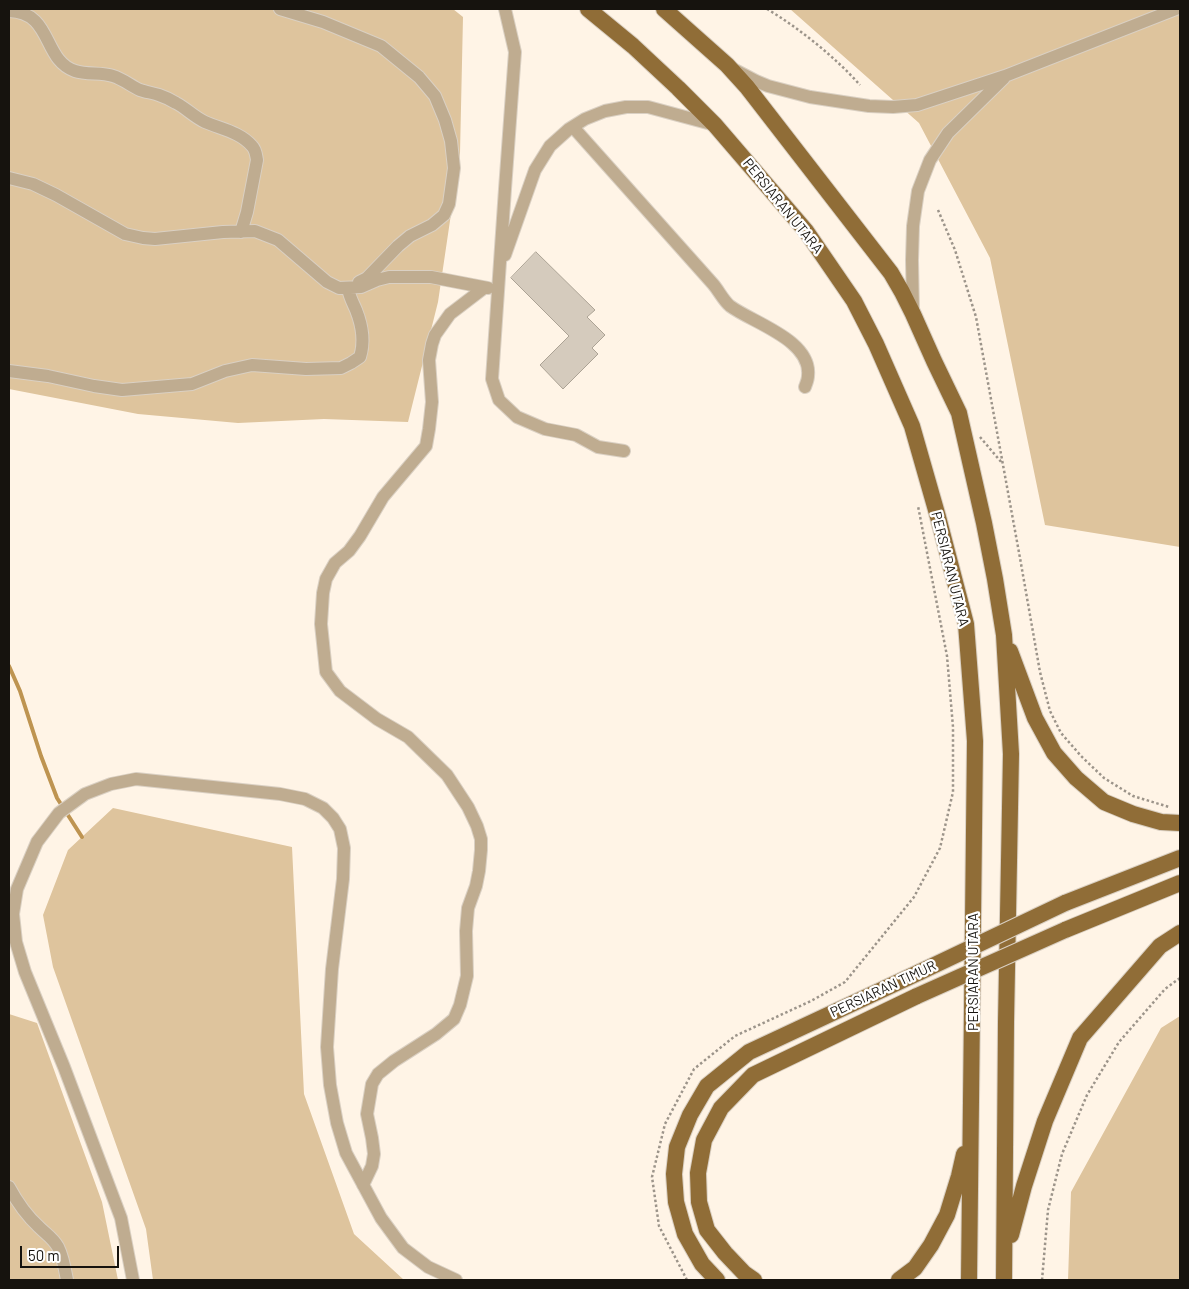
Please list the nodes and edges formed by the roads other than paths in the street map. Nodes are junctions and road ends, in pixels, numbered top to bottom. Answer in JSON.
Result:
{"nodes":[{"id":1,"x":280,"y":9,"type":"edge"},
{"id":2,"x":505,"y":9,"type":"edge"},
{"id":3,"x":588,"y":9,"type":"edge"},
{"id":4,"x":664,"y":9,"type":"edge"},
{"id":5,"x":1176,"y":9,"type":"edge"},
{"id":6,"x":9,"y":10,"type":"edge"},
{"id":7,"x":727,"y":65,"type":"junction"},
{"id":8,"x":1005,"y":76,"type":"junction"},
{"id":9,"x":715,"y":125,"type":"junction"},
{"id":10,"x":573,"y":126,"type":"junction"},
{"id":11,"x":9,"y":178,"type":"edge"},
{"id":12,"x":241,"y":232,"type":"junction"},
{"id":13,"x":499,"y":272,"type":"junction"},
{"id":14,"x":348,"y":288,"type":"junction"},
{"id":15,"x":484,"y":288,"type":"junction"},
{"id":16,"x":498,"y":290,"type":"junction"},
{"id":17,"x":913,"y":314,"type":"junction"},
{"id":18,"x":9,"y":371,"type":"edge"},
{"id":19,"x":805,"y":387,"type":"dead end"},
{"id":20,"x":624,"y":451,"type":"dead end"},
{"id":21,"x":1004,"y":635,"type":"junction"},
{"id":22,"x":1178,"y":816,"type":"edge"},
{"id":23,"x":1180,"y":858,"type":"edge"},
{"id":24,"x":1180,"y":883,"type":"edge"},
{"id":25,"x":1180,"y":933,"type":"edge"},
{"id":26,"x":972,"y":1121,"type":"junction"},
{"id":27,"x":363,"y":1185,"type":"junction"},
{"id":28,"x":9,"y":1187,"type":"edge"},
{"id":29,"x":1004,"y":1273,"type":"edge"},
{"id":30,"x":67,"y":1280,"type":"edge"},
{"id":31,"x":133,"y":1280,"type":"edge"},
{"id":32,"x":456,"y":1280,"type":"edge"},
{"id":33,"x":717,"y":1280,"type":"edge"},
{"id":34,"x":754,"y":1280,"type":"edge"},
{"id":35,"x":899,"y":1280,"type":"edge"},
{"id":36,"x":969,"y":1280,"type":"edge"}],
"edges":[{"from":1,"to":14,"type":"street"},
{"from":2,"to":13,"type":"street"},
{"from":3,"to":9,"type":"main road","name":"PERSIARAN UTARA"},
{"from":4,"to":7,"type":"main road"},
{"from":5,"to":8,"type":"street"},
{"from":6,"to":12,"type":"street"},
{"from":7,"to":8,"type":"street"},
{"from":7,"to":17,"type":"main road"},
{"from":8,"to":17,"type":"street"},
{"from":9,"to":10,"type":"street"},
{"from":9,"to":26,"type":"main road","name":"PERSIARAN UTARA"},
{"from":10,"to":13,"type":"street"},
{"from":10,"to":19,"type":"street"},
{"from":11,"to":12,"type":"street"},
{"from":12,"to":14,"type":"street"},
{"from":13,"to":16,"type":"street"},
{"from":14,"to":15,"type":"street"},
{"from":14,"to":18,"type":"street"},
{"from":15,"to":16,"type":"street"},
{"from":15,"to":27,"type":"street"},
{"from":16,"to":20,"type":"street"},
{"from":17,"to":21,"type":"main road"},
{"from":21,"to":22,"type":"main road"},
{"from":21,"to":29,"type":"main road"},
{"from":23,"to":33,"type":"main road","name":"PERSIARAN TIMUR","bridge":true},
{"from":24,"to":34,"type":"main road","name":"PERSIARAN TIMUR","bridge":true},
{"from":25,"to":29,"type":"main road"},
{"from":26,"to":35,"type":"main road"},
{"from":26,"to":36,"type":"main road","name":"PERSIARAN UTARA"},
{"from":27,"to":31,"type":"street"},
{"from":27,"to":32,"type":"street"},
{"from":28,"to":30,"type":"street"}]}
